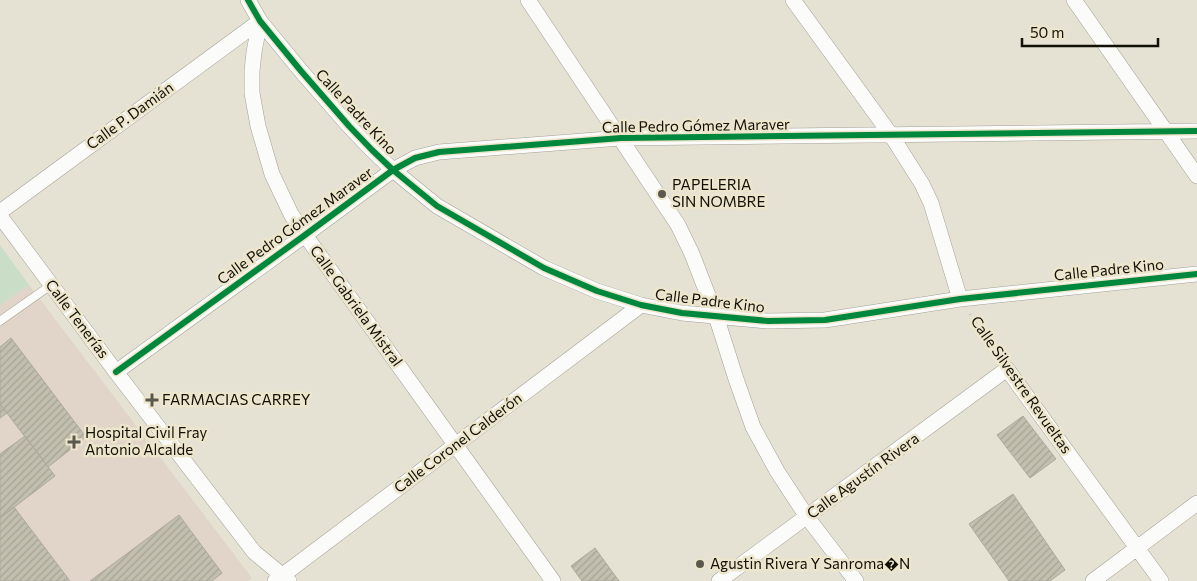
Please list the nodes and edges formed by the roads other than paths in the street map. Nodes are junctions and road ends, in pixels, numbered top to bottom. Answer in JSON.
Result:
{"nodes":[{"id":1,"x":248,"y":0,"type":"edge"},
{"id":2,"x":528,"y":0,"type":"edge"},
{"id":3,"x":793,"y":0,"type":"edge"},
{"id":4,"x":1074,"y":0,"type":"edge"},
{"id":5,"x":260,"y":21,"type":"junction"},
{"id":6,"x":1197,"y":131,"type":"edge"},
{"id":7,"x":1166,"y":132,"type":"junction"},
{"id":8,"x":891,"y":135,"type":"junction"},
{"id":9,"x":621,"y":138,"type":"junction"},
{"id":10,"x":393,"y":170,"type":"junction"},
{"id":11,"x":1197,"y":176,"type":"edge"},
{"id":12,"x":0,"y":212,"type":"edge"},
{"id":13,"x":0,"y":216,"type":"edge"},
{"id":14,"x":305,"y":235,"type":"junction"},
{"id":15,"x":1197,"y":274,"type":"edge"},
{"id":16,"x":52,"y":285,"type":"junction"},
{"id":17,"x":960,"y":299,"type":"junction"},
{"id":18,"x":641,"y":305,"type":"junction"},
{"id":19,"x":716,"y":316,"type":"junction"},
{"id":20,"x":0,"y":321,"type":"edge"},
{"id":21,"x":1007,"y":369,"type":"joint"},
{"id":22,"x":116,"y":372,"type":"junction"},
{"id":23,"x":455,"y":445,"type":"junction"},
{"id":24,"x":1197,"y":503,"type":"edge"},
{"id":25,"x":808,"y":517,"type":"junction"},
{"id":26,"x":1137,"y":548,"type":"junction"},
{"id":27,"x":282,"y":579,"type":"edge"},
{"id":28,"x":552,"y":581,"type":"edge"},
{"id":29,"x":719,"y":581,"type":"edge"},
{"id":30,"x":856,"y":581,"type":"edge"},
{"id":31,"x":1092,"y":581,"type":"edge"},
{"id":32,"x":1161,"y":581,"type":"edge"}],
"edges":[{"from":1,"to":5,"type":"street"},
{"from":2,"to":9,"type":"street"},
{"from":3,"to":8,"type":"street"},
{"from":4,"to":7,"type":"street"},
{"from":5,"to":10,"type":"street","name":"Calle Padre Kino"},
{"from":5,"to":12,"type":"street","name":"Calle P. Damián"},
{"from":5,"to":14,"type":"street","name":"Calle Gabriela Mistral"},
{"from":6,"to":7,"type":"street","name":"Calle Pedro Gómez Maraver"},
{"from":7,"to":8,"type":"street","name":"Calle Pedro Gómez Maraver"},
{"from":7,"to":11,"type":"street"},
{"from":8,"to":9,"type":"street","name":"Calle Pedro Gómez Maraver"},
{"from":8,"to":17,"type":"street"},
{"from":9,"to":10,"type":"street","name":"Calle Pedro Gómez Maraver"},
{"from":9,"to":19,"type":"street"},
{"from":10,"to":14,"type":"street","name":"Calle Pedro Gómez Maraver"},
{"from":10,"to":18,"type":"street","name":"Calle Padre Kino"},
{"from":13,"to":16,"type":"street","name":"Calle Tenerías"},
{"from":14,"to":22,"type":"street","name":"Calle Pedro Gómez Maraver"},
{"from":14,"to":23,"type":"street","name":"Calle Gabriela Mistral"},
{"from":15,"to":17,"type":"street","name":"Calle Padre Kino"},
{"from":16,"to":20,"type":"lane"},
{"from":16,"to":22,"type":"street","name":"Calle Tenerías"},
{"from":17,"to":19,"type":"street","name":"Calle Padre Kino"},
{"from":18,"to":19,"type":"street","name":"Calle Padre Kino"},
{"from":18,"to":23,"type":"street","name":"Calle Coronel Calderón"},
{"from":19,"to":25,"type":"street"},
{"from":21,"to":25,"type":"street","name":"Calle Agustín Rivera"},
{"from":21,"to":26,"type":"street","name":"Calle Silvestre Revueltas"},
{"from":22,"to":27,"type":"street","name":"Calle Tenerías"},
{"from":23,"to":27,"type":"street","name":"Calle Coronel Calderón"},
{"from":23,"to":28,"type":"street","name":"Calle Gabriela Mistral"},
{"from":24,"to":26,"type":"street"},
{"from":25,"to":29,"type":"street","name":"Calle Agustín Rivera"},
{"from":25,"to":30,"type":"street"},
{"from":26,"to":31,"type":"street"},
{"from":26,"to":32,"type":"street","name":"Calle Silvestre Revueltas"}]}
